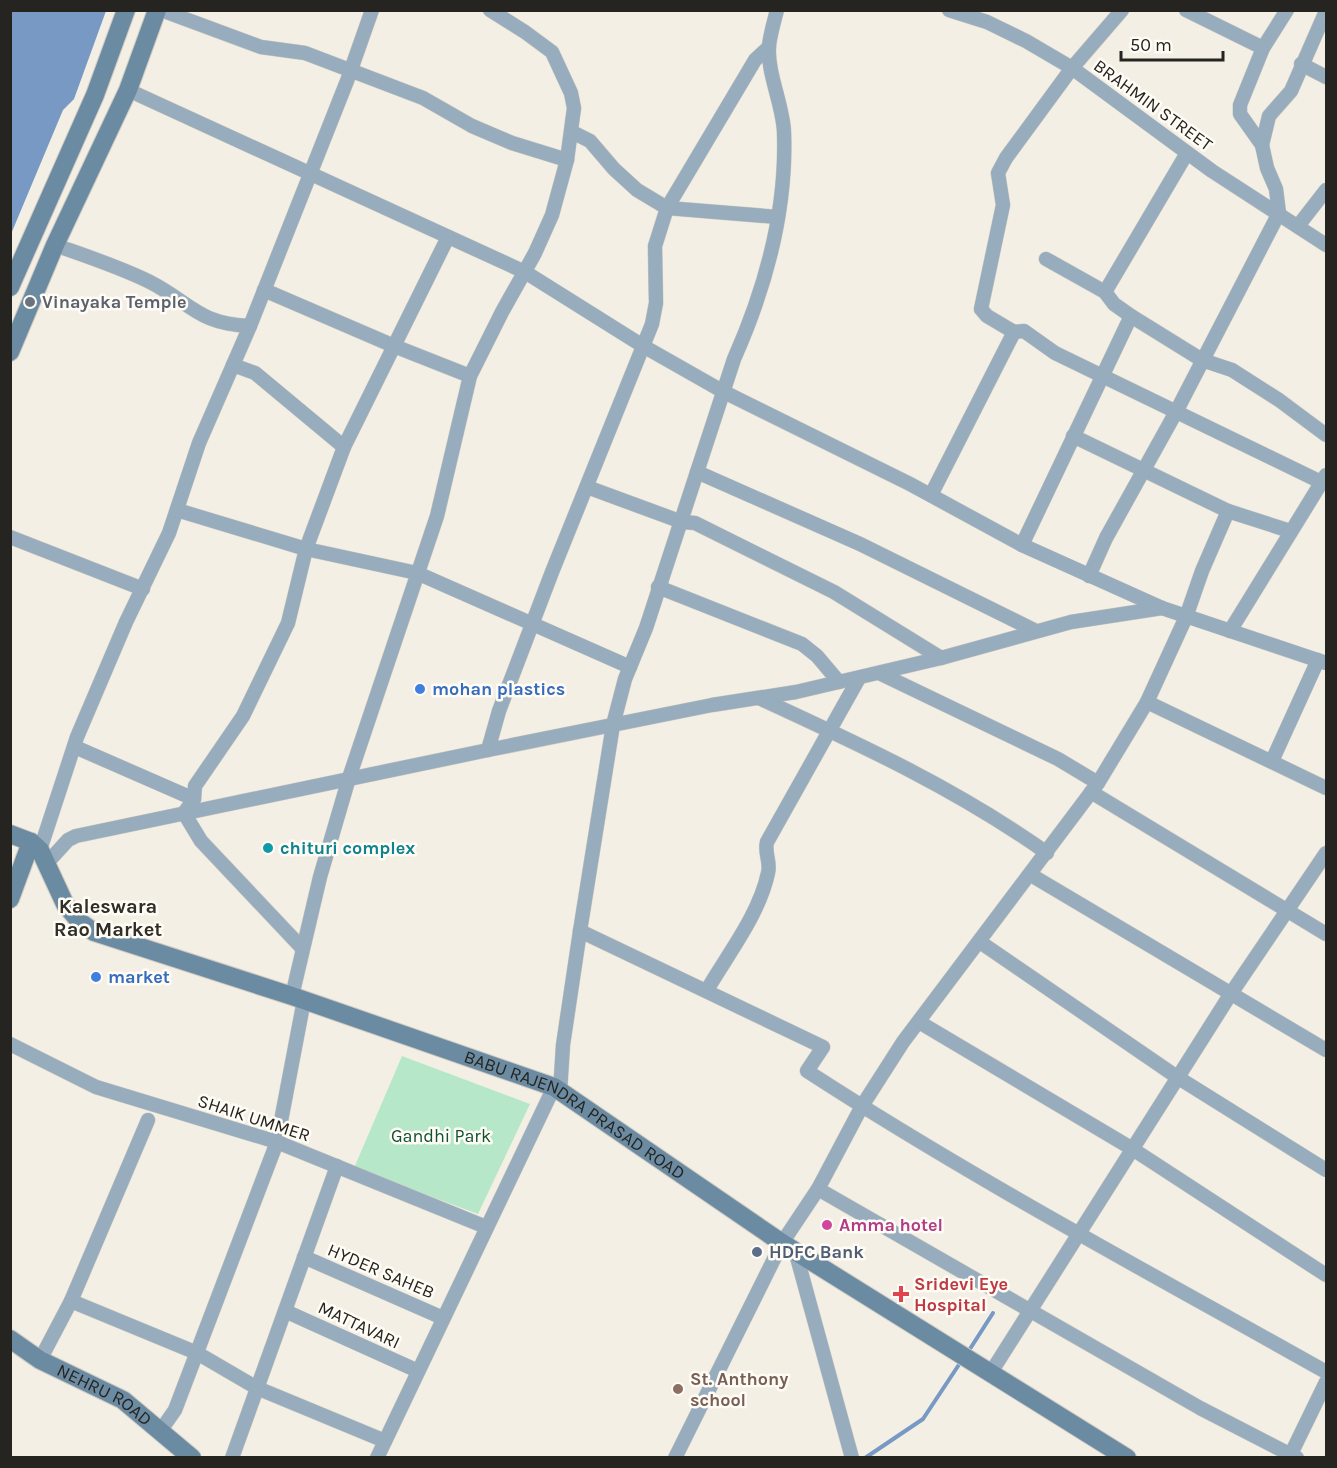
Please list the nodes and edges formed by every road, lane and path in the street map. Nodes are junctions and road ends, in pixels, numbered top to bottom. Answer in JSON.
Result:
{"nodes":[{"id":1,"x":126,"y":10,"type":"edge"},
{"id":2,"x":159,"y":10,"type":"edge"},
{"id":3,"x":372,"y":10,"type":"edge"},
{"id":4,"x":490,"y":10,"type":"edge"},
{"id":5,"x":777,"y":10,"type":"edge"},
{"id":6,"x":1122,"y":10,"type":"edge"},
{"id":7,"x":1186,"y":10,"type":"edge"},
{"id":8,"x":1287,"y":10,"type":"edge"},
{"id":9,"x":950,"y":11,"type":"edge"},
{"id":10,"x":1326,"y":11,"type":"edge"},
{"id":11,"x":1313,"y":37,"type":"junction"},
{"id":12,"x":1326,"y":44,"type":"edge"},
{"id":13,"x":769,"y":48,"type":"junction"},
{"id":14,"x":1263,"y":48,"type":"junction"},
{"id":15,"x":1301,"y":64,"type":"junction"},
{"id":16,"x":1072,"y":68,"type":"junction"},
{"id":17,"x":350,"y":72,"type":"junction"},
{"id":18,"x":1326,"y":77,"type":"edge"},
{"id":19,"x":128,"y":90,"type":"junction"},
{"id":20,"x":572,"y":132,"type":"junction"},
{"id":21,"x":1262,"y":145,"type":"junction"},
{"id":22,"x":1187,"y":153,"type":"junction"},
{"id":23,"x":567,"y":160,"type":"junction"},
{"id":24,"x":310,"y":172,"type":"junction"},
{"id":25,"x":1326,"y":190,"type":"edge"},
{"id":26,"x":668,"y":208,"type":"junction"},
{"id":27,"x":1279,"y":213,"type":"junction"},
{"id":28,"x":778,"y":217,"type":"junction"},
{"id":29,"x":1298,"y":226,"type":"junction"},
{"id":30,"x":448,"y":237,"type":"junction"},
{"id":31,"x":55,"y":244,"type":"junction"},
{"id":32,"x":1326,"y":245,"type":"edge"},
{"id":33,"x":1046,"y":260,"type":"dead end"},
{"id":34,"x":525,"y":272,"type":"junction"},
{"id":35,"x":10,"y":286,"type":"edge"},
{"id":36,"x":264,"y":290,"type":"junction"},
{"id":37,"x":1105,"y":292,"type":"junction"},
{"id":38,"x":1131,"y":316,"type":"junction"},
{"id":39,"x":250,"y":326,"type":"junction"},
{"id":40,"x":1014,"y":332,"type":"junction"},
{"id":41,"x":394,"y":346,"type":"junction"},
{"id":42,"x":643,"y":346,"type":"junction"},
{"id":43,"x":10,"y":352,"type":"edge"},
{"id":44,"x":1202,"y":360,"type":"junction"},
{"id":45,"x":233,"y":365,"type":"junction"},
{"id":46,"x":470,"y":375,"type":"junction"},
{"id":47,"x":1101,"y":375,"type":"junction"},
{"id":48,"x":724,"y":392,"type":"junction"},
{"id":49,"x":1176,"y":412,"type":"junction"},
{"id":50,"x":1326,"y":435,"type":"edge"},
{"id":51,"x":1073,"y":436,"type":"junction"},
{"id":52,"x":344,"y":447,"type":"junction"},
{"id":53,"x":1142,"y":471,"type":"junction"},
{"id":54,"x":697,"y":472,"type":"junction"},
{"id":55,"x":1324,"y":478,"type":"edge"},
{"id":56,"x":587,"y":487,"type":"junction"},
{"id":57,"x":931,"y":495,"type":"junction"},
{"id":58,"x":177,"y":510,"type":"junction"},
{"id":59,"x":1228,"y":511,"type":"junction"},
{"id":60,"x":682,"y":522,"type":"junction"},
{"id":61,"x":1290,"y":531,"type":"junction"},
{"id":62,"x":10,"y":537,"type":"edge"},
{"id":63,"x":1022,"y":545,"type":"junction"},
{"id":64,"x":306,"y":549,"type":"junction"},
{"id":65,"x":417,"y":573,"type":"junction"},
{"id":66,"x":1089,"y":576,"type":"junction"},
{"id":67,"x":658,"y":587,"type":"junction"},
{"id":68,"x":143,"y":589,"type":"junction"},
{"id":69,"x":1162,"y":608,"type":"junction"},
{"id":70,"x":1186,"y":617,"type":"junction"},
{"id":71,"x":532,"y":624,"type":"junction"},
{"id":72,"x":1036,"y":631,"type":"junction"},
{"id":73,"x":1230,"y":631,"type":"junction"},
{"id":74,"x":942,"y":658,"type":"junction"},
{"id":75,"x":1322,"y":661,"type":"edge"},
{"id":76,"x":630,"y":667,"type":"junction"},
{"id":77,"x":879,"y":673,"type":"junction"},
{"id":78,"x":859,"y":678,"type":"junction"},
{"id":79,"x":839,"y":682,"type":"junction"},
{"id":80,"x":759,"y":697,"type":"junction"},
{"id":81,"x":1147,"y":702,"type":"junction"},
{"id":82,"x":613,"y":725,"type":"junction"},
{"id":83,"x":830,"y":730,"type":"junction"},
{"id":84,"x":75,"y":747,"type":"junction"},
{"id":85,"x":488,"y":750,"type":"junction"},
{"id":86,"x":1272,"y":761,"type":"junction"},
{"id":87,"x":349,"y":778,"type":"junction"},
{"id":88,"x":1095,"y":787,"type":"junction"},
{"id":89,"x":1326,"y":788,"type":"edge"},
{"id":90,"x":194,"y":799,"type":"junction"},
{"id":91,"x":184,"y":813,"type":"junction"},
{"id":92,"x":10,"y":834,"type":"edge"},
{"id":93,"x":39,"y":852,"type":"junction"},
{"id":94,"x":1326,"y":852,"type":"edge"},
{"id":95,"x":1047,"y":853,"type":"junction"},
{"id":96,"x":1031,"y":876,"type":"junction"},
{"id":97,"x":10,"y":899,"type":"edge"},
{"id":98,"x":1288,"y":912,"type":"junction"},
{"id":99,"x":580,"y":931,"type":"junction"},
{"id":100,"x":1326,"y":934,"type":"edge"},
{"id":101,"x":980,"y":942,"type":"junction"},
{"id":102,"x":302,"y":948,"type":"junction"},
{"id":103,"x":707,"y":990,"type":"junction"},
{"id":104,"x":1230,"y":995,"type":"junction"},
{"id":105,"x":298,"y":998,"type":"junction"},
{"id":106,"x":919,"y":1022,"type":"junction"},
{"id":107,"x":10,"y":1044,"type":"edge"},
{"id":108,"x":1326,"y":1050,"type":"edge"},
{"id":109,"x":1177,"y":1077,"type":"junction"},
{"id":110,"x":557,"y":1090,"type":"junction"},
{"id":111,"x":862,"y":1106,"type":"junction"},
{"id":112,"x":148,"y":1120,"type":"dead end"},
{"id":113,"x":277,"y":1142,"type":"junction"},
{"id":114,"x":1131,"y":1148,"type":"junction"},
{"id":115,"x":336,"y":1166,"type":"junction"},
{"id":116,"x":1326,"y":1170,"type":"edge"},
{"id":117,"x":818,"y":1189,"type":"junction"},
{"id":118,"x":486,"y":1227,"type":"junction"},
{"id":119,"x":1078,"y":1233,"type":"junction"},
{"id":120,"x":788,"y":1247,"type":"junction"},
{"id":121,"x":304,"y":1257,"type":"junction"},
{"id":122,"x":1326,"y":1275,"type":"edge"},
{"id":123,"x":70,"y":1301,"type":"junction"},
{"id":124,"x":1030,"y":1310,"type":"junction"},
{"id":125,"x":285,"y":1311,"type":"junction"},
{"id":126,"x":443,"y":1318,"type":"junction"},
{"id":127,"x":10,"y":1339,"type":"edge"},
{"id":128,"x":197,"y":1353,"type":"junction"},
{"id":129,"x":40,"y":1360,"type":"junction"},
{"id":130,"x":418,"y":1371,"type":"junction"},
{"id":131,"x":1326,"y":1372,"type":"edge"},
{"id":132,"x":990,"y":1374,"type":"junction"},
{"id":133,"x":1326,"y":1382,"type":"edge"},
{"id":134,"x":257,"y":1388,"type":"junction"},
{"id":135,"x":161,"y":1430,"type":"junction"},
{"id":136,"x":385,"y":1441,"type":"junction"},
{"id":137,"x":852,"y":1456,"type":"edge"},
{"id":138,"x":1294,"y":1456,"type":"edge"},
{"id":139,"x":192,"y":1458,"type":"edge"},
{"id":140,"x":232,"y":1458,"type":"edge"},
{"id":141,"x":377,"y":1458,"type":"edge"},
{"id":142,"x":675,"y":1458,"type":"edge"},
{"id":143,"x":1127,"y":1458,"type":"edge"}],
"edges":[{"from":1,"to":35,"type":"street"},
{"from":2,"to":17,"type":"street"},
{"from":2,"to":19,"type":"street"},
{"from":3,"to":17,"type":"street"},
{"from":4,"to":20,"type":"street"},
{"from":5,"to":13,"type":"street"},
{"from":6,"to":16,"type":"street"},
{"from":7,"to":14,"type":"street"},
{"from":8,"to":14,"type":"street"},
{"from":9,"to":16,"type":"street","name":"BRAHMIN STREET"},
{"from":10,"to":11,"type":"street"},
{"from":11,"to":12,"type":"street"},
{"from":11,"to":15,"type":"street"},
{"from":13,"to":26,"type":"street"},
{"from":13,"to":28,"type":"street"},
{"from":14,"to":21,"type":"street"},
{"from":15,"to":18,"type":"street"},
{"from":15,"to":21,"type":"street"},
{"from":16,"to":22,"type":"street","name":"BRAHMIN STREET"},
{"from":16,"to":40,"type":"street"},
{"from":17,"to":23,"type":"street"},
{"from":17,"to":24,"type":"street"},
{"from":19,"to":24,"type":"street"},
{"from":19,"to":31,"type":"street"},
{"from":20,"to":23,"type":"street"},
{"from":20,"to":26,"type":"street"},
{"from":21,"to":27,"type":"street"},
{"from":22,"to":27,"type":"street","name":"BRAHMIN STREET"},
{"from":22,"to":37,"type":"street"},
{"from":23,"to":34,"type":"street"},
{"from":24,"to":30,"type":"street"},
{"from":24,"to":36,"type":"street"},
{"from":25,"to":29,"type":"street"},
{"from":26,"to":28,"type":"street"},
{"from":26,"to":42,"type":"street"},
{"from":27,"to":29,"type":"street","name":"BRAHMIN STREET"},
{"from":27,"to":44,"type":"street"},
{"from":28,"to":48,"type":"street"},
{"from":29,"to":32,"type":"street","name":"BRAHMIN STREET"},
{"from":30,"to":34,"type":"street"},
{"from":30,"to":41,"type":"street"},
{"from":31,"to":39,"type":"street"},
{"from":31,"to":43,"type":"street"},
{"from":33,"to":37,"type":"street"},
{"from":34,"to":42,"type":"street"},
{"from":34,"to":46,"type":"street"},
{"from":36,"to":39,"type":"street"},
{"from":36,"to":41,"type":"street"},
{"from":37,"to":38,"type":"street"},
{"from":38,"to":44,"type":"street"},
{"from":38,"to":47,"type":"street"},
{"from":39,"to":45,"type":"street"},
{"from":40,"to":47,"type":"street"},
{"from":40,"to":57,"type":"street"},
{"from":41,"to":46,"type":"street"},
{"from":41,"to":52,"type":"street"},
{"from":42,"to":48,"type":"street"},
{"from":42,"to":56,"type":"street"},
{"from":44,"to":49,"type":"street"},
{"from":44,"to":50,"type":"street"},
{"from":45,"to":52,"type":"street"},
{"from":45,"to":58,"type":"street"},
{"from":46,"to":65,"type":"street"},
{"from":47,"to":49,"type":"street"},
{"from":47,"to":51,"type":"street"},
{"from":48,"to":54,"type":"street"},
{"from":48,"to":57,"type":"street"},
{"from":49,"to":53,"type":"street"},
{"from":49,"to":55,"type":"street"},
{"from":51,"to":53,"type":"street"},
{"from":51,"to":63,"type":"street"},
{"from":52,"to":64,"type":"street"},
{"from":53,"to":59,"type":"street"},
{"from":53,"to":66,"type":"street"},
{"from":54,"to":60,"type":"street"},
{"from":54,"to":72,"type":"street"},
{"from":55,"to":61,"type":"street"},
{"from":56,"to":60,"type":"street"},
{"from":56,"to":71,"type":"street"},
{"from":57,"to":63,"type":"street"},
{"from":58,"to":64,"type":"street"},
{"from":58,"to":68,"type":"street"},
{"from":59,"to":61,"type":"street"},
{"from":59,"to":70,"type":"street"},
{"from":60,"to":67,"type":"street"},
{"from":60,"to":74,"type":"street"},
{"from":61,"to":73,"type":"street"},
{"from":62,"to":68,"type":"street"},
{"from":63,"to":66,"type":"street"},
{"from":64,"to":65,"type":"street"},
{"from":64,"to":90,"type":"street"},
{"from":65,"to":71,"type":"street"},
{"from":65,"to":87,"type":"street"},
{"from":66,"to":69,"type":"street"},
{"from":67,"to":76,"type":"street"},
{"from":67,"to":79,"type":"street"},
{"from":68,"to":84,"type":"street"},
{"from":69,"to":70,"type":"street"},
{"from":69,"to":72,"type":"street"},
{"from":70,"to":73,"type":"street"},
{"from":70,"to":81,"type":"street"},
{"from":71,"to":76,"type":"street"},
{"from":71,"to":85,"type":"street"},
{"from":72,"to":74,"type":"street"},
{"from":73,"to":75,"type":"street"},
{"from":74,"to":77,"type":"street"},
{"from":75,"to":86,"type":"street"},
{"from":76,"to":82,"type":"street"},
{"from":77,"to":78,"type":"street"},
{"from":77,"to":88,"type":"street"},
{"from":78,"to":79,"type":"street"},
{"from":78,"to":83,"type":"street"},
{"from":79,"to":80,"type":"street"},
{"from":80,"to":82,"type":"street"},
{"from":80,"to":83,"type":"street"},
{"from":81,"to":86,"type":"street"},
{"from":81,"to":88,"type":"street"},
{"from":82,"to":85,"type":"street"},
{"from":82,"to":99,"type":"street"},
{"from":83,"to":95,"type":"street"},
{"from":83,"to":103,"type":"street"},
{"from":84,"to":90,"type":"street"},
{"from":84,"to":93,"type":"street"},
{"from":85,"to":87,"type":"street"},
{"from":86,"to":89,"type":"street"},
{"from":87,"to":91,"type":"street"},
{"from":87,"to":102,"type":"street"},
{"from":88,"to":95,"type":"street"},
{"from":88,"to":98,"type":"street"},
{"from":90,"to":91,"type":"street"},
{"from":91,"to":93,"type":"street"},
{"from":91,"to":102,"type":"street"},
{"from":92,"to":93,"type":"street"},
{"from":93,"to":97,"type":"street"},
{"from":93,"to":105,"type":"street","name":"BABU RAJENDRA PRASAD ROAD"},
{"from":94,"to":98,"type":"street"},
{"from":95,"to":96,"type":"street"},
{"from":96,"to":101,"type":"street"},
{"from":96,"to":104,"type":"street"},
{"from":98,"to":100,"type":"street"},
{"from":98,"to":104,"type":"street"},
{"from":99,"to":103,"type":"street"},
{"from":99,"to":110,"type":"street"},
{"from":101,"to":106,"type":"street"},
{"from":101,"to":109,"type":"street"},
{"from":102,"to":105,"type":"street"},
{"from":103,"to":111,"type":"street"},
{"from":104,"to":108,"type":"street"},
{"from":104,"to":109,"type":"street"},
{"from":105,"to":110,"type":"street","name":"BABU RAJENDRA PRASAD ROAD"},
{"from":105,"to":113,"type":"street"},
{"from":106,"to":111,"type":"street"},
{"from":106,"to":114,"type":"street"},
{"from":107,"to":113,"type":"street","name":"SHAIK UMMER"},
{"from":109,"to":114,"type":"street"},
{"from":109,"to":116,"type":"street"},
{"from":110,"to":118,"type":"street"},
{"from":110,"to":120,"type":"street","name":"BABU RAJENDRA PRASAD ROAD"},
{"from":111,"to":117,"type":"street"},
{"from":111,"to":119,"type":"street"},
{"from":112,"to":123,"type":"street"},
{"from":113,"to":115,"type":"street","name":"SHAIK UMMER"},
{"from":113,"to":128,"type":"street"},
{"from":114,"to":119,"type":"street"},
{"from":114,"to":122,"type":"street"},
{"from":115,"to":118,"type":"street","name":"SHAIK UMMER"},
{"from":115,"to":121,"type":"street"},
{"from":117,"to":120,"type":"street"},
{"from":117,"to":124,"type":"street"},
{"from":118,"to":126,"type":"street"},
{"from":119,"to":124,"type":"street"},
{"from":119,"to":131,"type":"street"},
{"from":120,"to":132,"type":"street","name":"BABU RAJENDRA PRASAD ROAD"},
{"from":120,"to":137,"type":"street"},
{"from":120,"to":142,"type":"street"},
{"from":121,"to":125,"type":"street"},
{"from":121,"to":126,"type":"street","name":"HYDER SAHEB"},
{"from":123,"to":128,"type":"street"},
{"from":123,"to":129,"type":"street"},
{"from":124,"to":132,"type":"street"},
{"from":124,"to":138,"type":"street"},
{"from":125,"to":130,"type":"street","name":"MATTAVARI"},
{"from":125,"to":134,"type":"street"},
{"from":126,"to":130,"type":"street"},
{"from":127,"to":129,"type":"street","name":"NEHRU ROAD"},
{"from":128,"to":134,"type":"street"},
{"from":128,"to":135,"type":"street"},
{"from":129,"to":135,"type":"street","name":"NEHRU ROAD"},
{"from":130,"to":136,"type":"street"},
{"from":132,"to":143,"type":"street","name":"BABU RAJENDRA PRASAD ROAD"},
{"from":133,"to":138,"type":"street"},
{"from":134,"to":136,"type":"street"},
{"from":134,"to":140,"type":"street"},
{"from":135,"to":139,"type":"street","name":"NEHRU ROAD"},
{"from":136,"to":141,"type":"street"}]}
